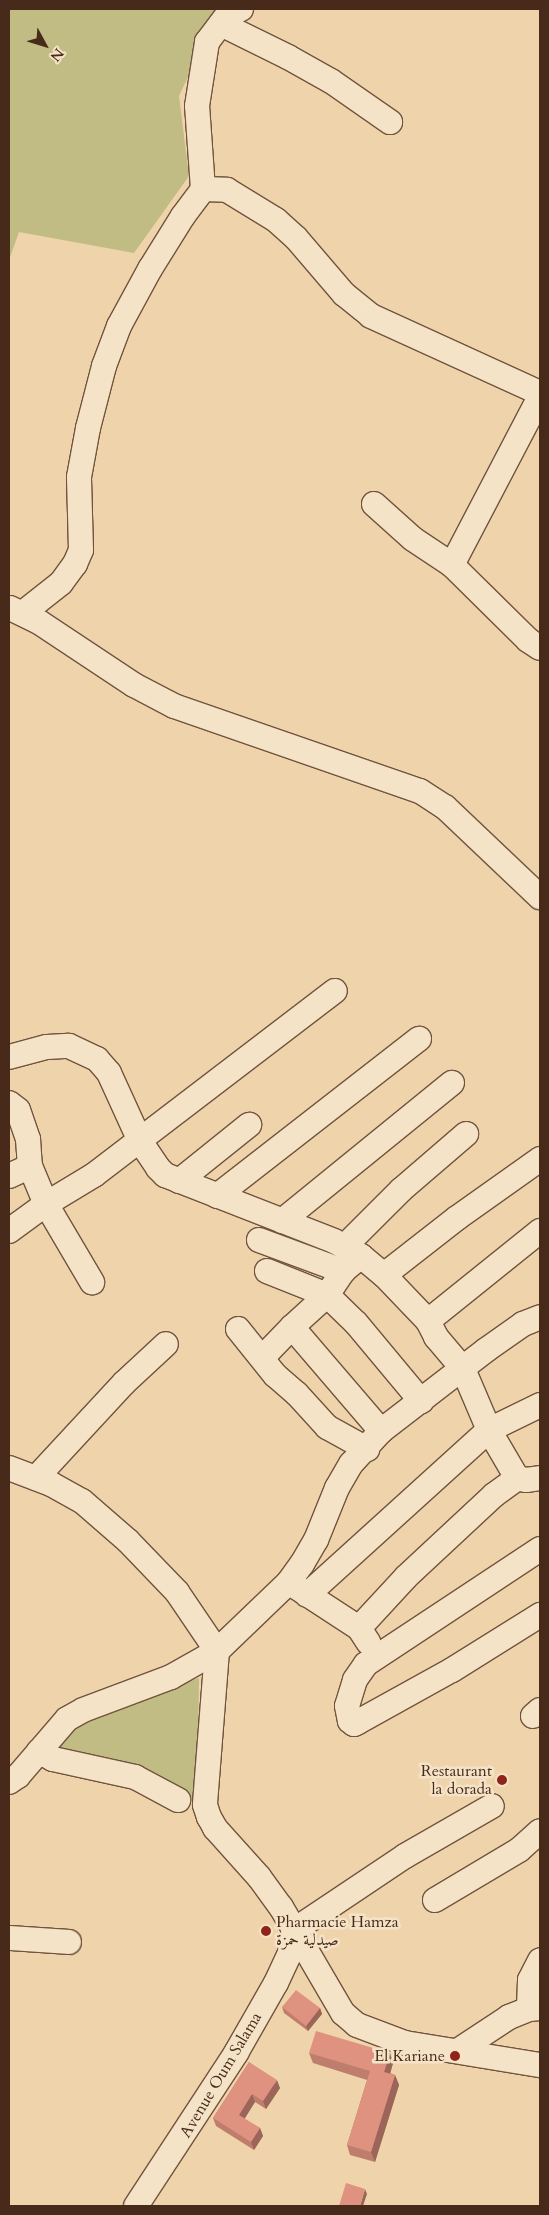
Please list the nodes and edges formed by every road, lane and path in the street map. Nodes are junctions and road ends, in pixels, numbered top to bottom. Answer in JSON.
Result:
{"nodes":[{"id":1,"x":240,"y":9,"type":"edge"},
{"id":2,"x":221,"y":24,"type":"junction"},
{"id":3,"x":390,"y":122,"type":"dead end"},
{"id":4,"x":203,"y":189,"type":"junction"},
{"id":5,"x":540,"y":393,"type":"edge"},
{"id":6,"x":540,"y":397,"type":"edge"},
{"id":7,"x":374,"y":504,"type":"dead end"},
{"id":8,"x":452,"y":565,"type":"junction"},
{"id":9,"x":16,"y":610,"type":"edge"},
{"id":10,"x":540,"y":648,"type":"edge"},
{"id":11,"x":540,"y":897,"type":"edge"},
{"id":12,"x":334,"y":991,"type":"dead end"},
{"id":13,"x":419,"y":1040,"type":"dead end"},
{"id":14,"x":9,"y":1057,"type":"edge"},
{"id":15,"x":452,"y":1083,"type":"dead end"},
{"id":16,"x":9,"y":1103,"type":"edge"},
{"id":17,"x":249,"y":1125,"type":"dead end"},
{"id":18,"x":466,"y":1134,"type":"dead end"},
{"id":19,"x":140,"y":1141,"type":"junction"},
{"id":20,"x":540,"y":1159,"type":"edge"},
{"id":21,"x":30,"y":1166,"type":"junction"},
{"id":22,"x":9,"y":1176,"type":"edge"},
{"id":23,"x":179,"y":1181,"type":"junction"},
{"id":24,"x":217,"y":1196,"type":"junction"},
{"id":25,"x":46,"y":1204,"type":"junction"},
{"id":26,"x":282,"y":1221,"type":"junction"},
{"id":27,"x":9,"y":1231,"type":"edge"},
{"id":28,"x":540,"y":1232,"type":"edge"},
{"id":29,"x":259,"y":1240,"type":"dead end"},
{"id":30,"x":349,"y":1258,"type":"junction"},
{"id":31,"x":267,"y":1271,"type":"dead end"},
{"id":32,"x":384,"y":1276,"type":"junction"},
{"id":33,"x":92,"y":1282,"type":"dead end"},
{"id":34,"x":327,"y":1295,"type":"junction"},
{"id":35,"x":540,"y":1317,"type":"edge"},
{"id":36,"x":428,"y":1321,"type":"junction"},
{"id":37,"x":292,"y":1327,"type":"junction"},
{"id":38,"x":238,"y":1329,"type":"dead end"},
{"id":39,"x":166,"y":1344,"type":"dead end"},
{"id":40,"x":262,"y":1357,"type":"junction"},
{"id":41,"x":463,"y":1369,"type":"junction"},
{"id":42,"x":421,"y":1400,"type":"junction"},
{"id":43,"x":540,"y":1405,"type":"edge"},
{"id":44,"x":489,"y":1430,"type":"junction"},
{"id":45,"x":374,"y":1440,"type":"junction"},
{"id":46,"x":9,"y":1468,"type":"edge"},
{"id":47,"x":36,"y":1478,"type":"junction"},
{"id":48,"x":517,"y":1478,"type":"junction"},
{"id":49,"x":540,"y":1478,"type":"edge"},
{"id":50,"x":540,"y":1549,"type":"edge"},
{"id":51,"x":297,"y":1589,"type":"junction"},
{"id":52,"x":540,"y":1615,"type":"edge"},
{"id":53,"x":359,"y":1628,"type":"junction"},
{"id":54,"x":216,"y":1651,"type":"junction"},
{"id":55,"x":378,"y":1655,"type":"junction"},
{"id":56,"x":39,"y":1751,"type":"junction"},
{"id":57,"x":9,"y":1782,"type":"edge"},
{"id":58,"x":178,"y":1800,"type":"dead end"},
{"id":59,"x":492,"y":1806,"type":"dead end"},
{"id":60,"x":540,"y":1831,"type":"edge"},
{"id":61,"x":435,"y":1900,"type":"dead end"},
{"id":62,"x":295,"y":1935,"type":"junction"},
{"id":63,"x":9,"y":1938,"type":"edge"},
{"id":64,"x":69,"y":1942,"type":"dead end"},
{"id":65,"x":540,"y":1960,"type":"edge"},
{"id":66,"x":535,"y":2008,"type":"edge"},
{"id":67,"x":459,"y":2050,"type":"junction"},
{"id":68,"x":540,"y":2065,"type":"edge"},
{"id":69,"x":136,"y":2206,"type":"edge"}],
"edges":[{"from":1,"to":2,"type":"street"},
{"from":2,"to":3,"type":"street"},
{"from":2,"to":4,"type":"street"},
{"from":4,"to":5,"type":"street"},
{"from":4,"to":9,"type":"street"},
{"from":6,"to":8,"type":"street"},
{"from":7,"to":8,"type":"street"},
{"from":8,"to":10,"type":"street"},
{"from":9,"to":11,"type":"street"},
{"from":12,"to":19,"type":"street"},
{"from":13,"to":24,"type":"street"},
{"from":14,"to":19,"type":"street"},
{"from":15,"to":26,"type":"street"},
{"from":16,"to":21,"type":"street"},
{"from":17,"to":23,"type":"street"},
{"from":18,"to":30,"type":"street"},
{"from":19,"to":23,"type":"street"},
{"from":19,"to":25,"type":"street"},
{"from":20,"to":32,"type":"street"},
{"from":21,"to":22,"type":"street"},
{"from":21,"to":25,"type":"street"},
{"from":23,"to":24,"type":"street"},
{"from":24,"to":26,"type":"street"},
{"from":25,"to":27,"type":"street"},
{"from":25,"to":33,"type":"street"},
{"from":26,"to":30,"type":"street"},
{"from":28,"to":36,"type":"street"},
{"from":29,"to":30,"type":"street"},
{"from":30,"to":32,"type":"street"},
{"from":30,"to":34,"type":"street"},
{"from":31,"to":34,"type":"street"},
{"from":32,"to":36,"type":"street"},
{"from":34,"to":37,"type":"street"},
{"from":34,"to":42,"type":"street"},
{"from":35,"to":41,"type":"street"},
{"from":36,"to":41,"type":"street"},
{"from":37,"to":40,"type":"street"},
{"from":37,"to":45,"type":"street"},
{"from":38,"to":40,"type":"street"},
{"from":39,"to":47,"type":"street"},
{"from":40,"to":45,"type":"street"},
{"from":41,"to":42,"type":"street"},
{"from":41,"to":44,"type":"street"},
{"from":42,"to":45,"type":"street"},
{"from":43,"to":44,"type":"street"},
{"from":44,"to":48,"type":"street"},
{"from":44,"to":51,"type":"street"},
{"from":45,"to":51,"type":"street"},
{"from":46,"to":47,"type":"street"},
{"from":47,"to":54,"type":"street"},
{"from":48,"to":49,"type":"street"},
{"from":48,"to":53,"type":"street"},
{"from":50,"to":55,"type":"street"},
{"from":51,"to":53,"type":"street"},
{"from":51,"to":54,"type":"street"},
{"from":52,"to":55,"type":"street"},
{"from":53,"to":55,"type":"street"},
{"from":54,"to":56,"type":"street"},
{"from":54,"to":62,"type":"street"},
{"from":56,"to":57,"type":"street"},
{"from":56,"to":58,"type":"street"},
{"from":59,"to":62,"type":"street"},
{"from":60,"to":61,"type":"street"},
{"from":62,"to":67,"type":"street"},
{"from":62,"to":69,"type":"street","name":"Avenue Oum Salama"},
{"from":63,"to":64,"type":"street"},
{"from":65,"to":66,"type":"street"},
{"from":66,"to":67,"type":"street"},
{"from":67,"to":68,"type":"street"}]}
